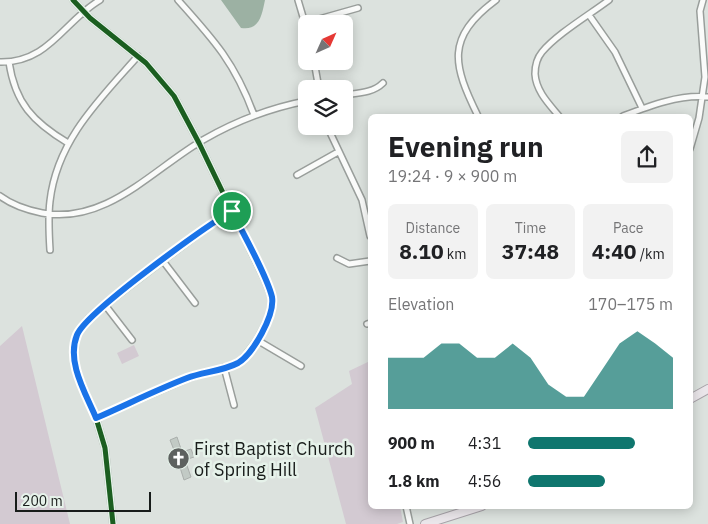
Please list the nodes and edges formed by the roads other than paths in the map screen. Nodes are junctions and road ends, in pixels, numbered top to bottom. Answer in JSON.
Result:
{"nodes":[{"id":1,"x":73,"y":0,"type":"edge"},
{"id":2,"x":100,"y":0,"type":"edge"},
{"id":3,"x":178,"y":0,"type":"edge"},
{"id":4,"x":298,"y":0,"type":"edge"},
{"id":5,"x":496,"y":0,"type":"edge"},
{"id":6,"x":608,"y":0,"type":"edge"},
{"id":7,"x":703,"y":0,"type":"edge"},
{"id":8,"x":358,"y":8,"type":"dead end"},
{"id":9,"x":84,"y":13,"type":"junction"},
{"id":10,"x":303,"y":15,"type":"edge"},
{"id":11,"x":337,"y":15,"type":"edge"},
{"id":12,"x":589,"y":15,"type":"junction"},
{"id":13,"x":138,"y":56,"type":"junction"},
{"id":14,"x":0,"y":62,"type":"edge"},
{"id":15,"x":9,"y":62,"type":"junction"},
{"id":16,"x":383,"y":83,"type":"dead end"},
{"id":17,"x":353,"y":94,"type":"edge"},
{"id":18,"x":706,"y":97,"type":"edge"},
{"id":19,"x":298,"y":103,"type":"edge"},
{"id":20,"x":642,"y":108,"type":"junction"},
{"id":21,"x":477,"y":114,"type":"edge"},
{"id":22,"x":557,"y":114,"type":"edge"},
{"id":23,"x":628,"y":114,"type":"edge"},
{"id":24,"x":254,"y":115,"type":"junction"},
{"id":25,"x":331,"y":135,"type":"edge"},
{"id":26,"x":693,"y":139,"type":"edge"},
{"id":27,"x":199,"y":142,"type":"junction"},
{"id":28,"x":68,"y":143,"type":"junction"},
{"id":29,"x":338,"y":152,"type":"junction"},
{"id":30,"x":297,"y":175,"type":"dead end"},
{"id":31,"x":0,"y":196,"type":"edge"},
{"id":32,"x":232,"y":211,"type":"junction"},
{"id":33,"x":49,"y":214,"type":"junction"},
{"id":34,"x":368,"y":227,"type":"edge"},
{"id":35,"x":50,"y":250,"type":"dead end"},
{"id":36,"x":337,"y":258,"type":"dead end"},
{"id":37,"x":163,"y":261,"type":"junction"},
{"id":38,"x":368,"y":262,"type":"edge"},
{"id":39,"x":195,"y":303,"type":"dead end"},
{"id":40,"x":105,"y":305,"type":"junction"},
{"id":41,"x":132,"y":340,"type":"dead end"},
{"id":42,"x":257,"y":340,"type":"junction"},
{"id":43,"x":301,"y":366,"type":"dead end"},
{"id":44,"x":224,"y":367,"type":"junction"},
{"id":45,"x":708,"y":389,"type":"edge"},
{"id":46,"x":693,"y":397,"type":"edge"},
{"id":47,"x":234,"y":405,"type":"dead end"},
{"id":48,"x":96,"y":418,"type":"junction"},
{"id":49,"x":407,"y":509,"type":"edge"},
{"id":50,"x":472,"y":509,"type":"edge"},
{"id":51,"x":114,"y":524,"type":"edge"},
{"id":52,"x":410,"y":524,"type":"edge"},
{"id":53,"x":425,"y":524,"type":"edge"}],
"edges":[{"from":1,"to":9,"type":"street"},
{"from":2,"to":9,"type":"street"},
{"from":3,"to":24,"type":"street"},
{"from":4,"to":10,"type":"street"},
{"from":5,"to":21,"type":"street"},
{"from":6,"to":12,"type":"street"},
{"from":7,"to":18,"type":"street"},
{"from":8,"to":11,"type":"street"},
{"from":9,"to":13,"type":"street"},
{"from":9,"to":15,"type":"street"},
{"from":12,"to":20,"type":"street"},
{"from":12,"to":22,"type":"street"},
{"from":13,"to":27,"type":"street"},
{"from":13,"to":28,"type":"street"},
{"from":14,"to":15,"type":"street"},
{"from":15,"to":28,"type":"street"},
{"from":16,"to":17,"type":"street"},
{"from":18,"to":20,"type":"street"},
{"from":18,"to":26,"type":"street"},
{"from":19,"to":24,"type":"street"},
{"from":20,"to":23,"type":"street"},
{"from":24,"to":27,"type":"street"},
{"from":25,"to":29,"type":"street"},
{"from":27,"to":32,"type":"street"},
{"from":27,"to":33,"type":"street"},
{"from":28,"to":33,"type":"street"},
{"from":29,"to":30,"type":"street"},
{"from":29,"to":34,"type":"street"},
{"from":31,"to":33,"type":"street"},
{"from":32,"to":37,"type":"street"},
{"from":32,"to":42,"type":"street"},
{"from":33,"to":35,"type":"street"},
{"from":36,"to":38,"type":"street"},
{"from":37,"to":39,"type":"street"},
{"from":37,"to":40,"type":"street"},
{"from":40,"to":41,"type":"street"},
{"from":40,"to":48,"type":"street"},
{"from":42,"to":43,"type":"street"},
{"from":42,"to":44,"type":"street"},
{"from":44,"to":47,"type":"street"},
{"from":44,"to":48,"type":"street"},
{"from":45,"to":46,"type":"main road"},
{"from":48,"to":51,"type":"street"},
{"from":49,"to":52,"type":"street"},
{"from":50,"to":53,"type":"main road"}]}
